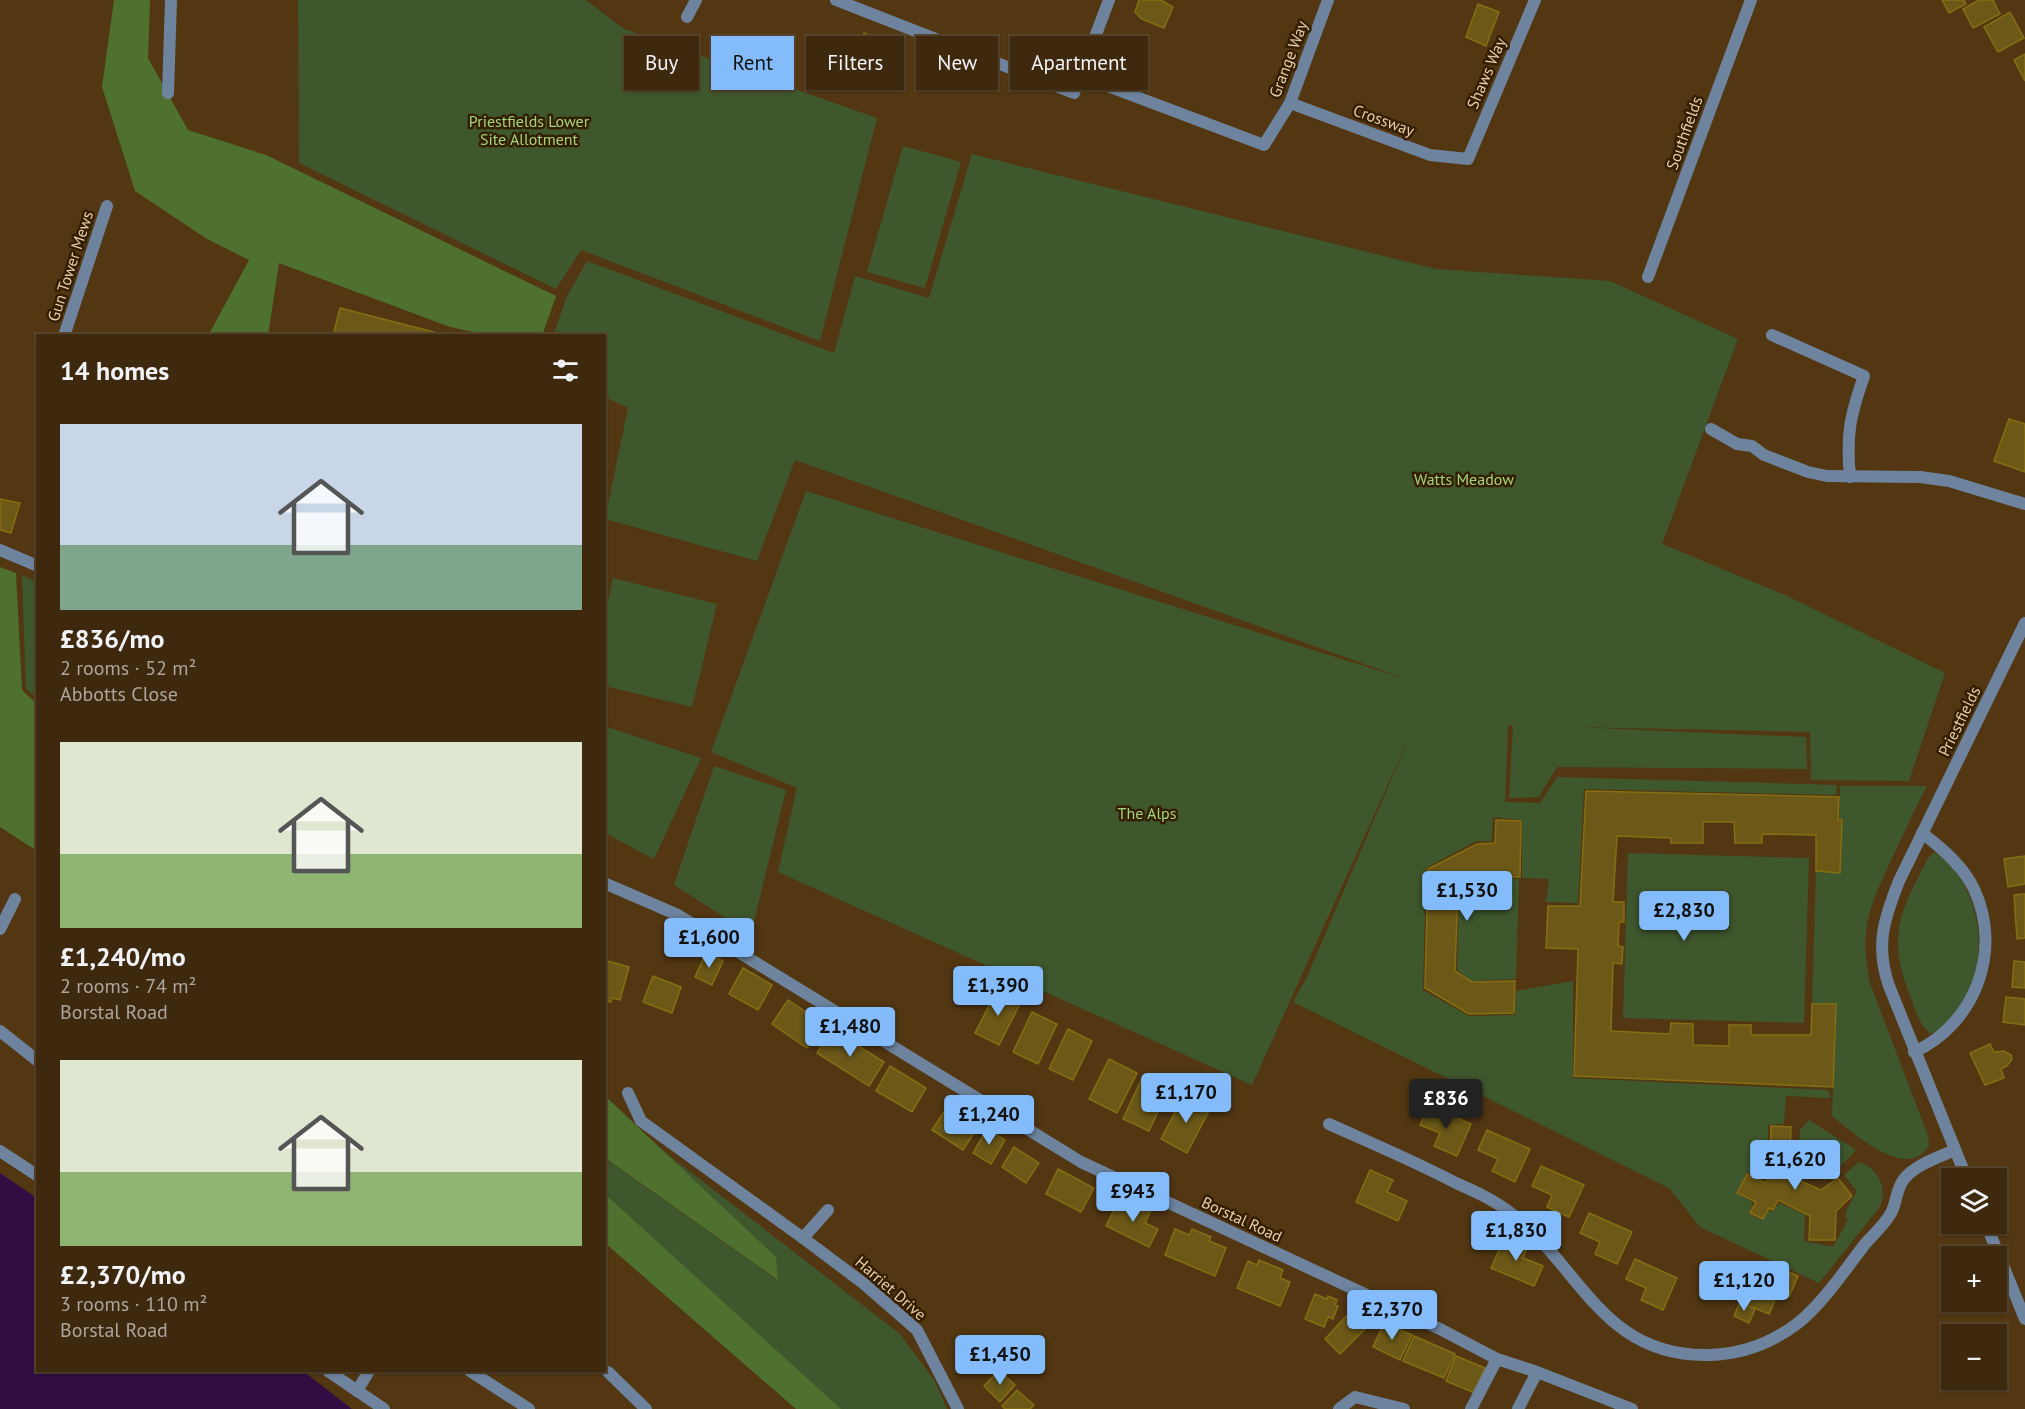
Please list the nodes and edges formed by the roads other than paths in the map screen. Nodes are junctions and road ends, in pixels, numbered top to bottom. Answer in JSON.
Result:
{"nodes":[{"id":1,"x":171,"y":0,"type":"edge"},
{"id":2,"x":696,"y":0,"type":"edge"},
{"id":3,"x":836,"y":0,"type":"edge"},
{"id":4,"x":1109,"y":0,"type":"edge"},
{"id":5,"x":1328,"y":0,"type":"edge"},
{"id":6,"x":1535,"y":0,"type":"edge"},
{"id":7,"x":1751,"y":0,"type":"edge"},
{"id":8,"x":687,"y":17,"type":"dead end"},
{"id":9,"x":1096,"y":36,"type":"edge"},
{"id":10,"x":1010,"y":68,"type":"edge"},
{"id":11,"x":1118,"y":90,"type":"edge"},
{"id":12,"x":168,"y":93,"type":"dead end"},
{"id":13,"x":1290,"y":103,"type":"junction"},
{"id":14,"x":1468,"y":159,"type":"joint"},
{"id":15,"x":107,"y":206,"type":"dead end"},
{"id":16,"x":1648,"y":277,"type":"dead end"},
{"id":17,"x":65,"y":334,"type":"edge"},
{"id":18,"x":1772,"y":335,"type":"dead end"},
{"id":19,"x":1711,"y":429,"type":"dead end"},
{"id":20,"x":1850,"y":477,"type":"junction"},
{"id":21,"x":2025,"y":504,"type":"edge"},
{"id":22,"x":0,"y":550,"type":"edge"},
{"id":23,"x":36,"y":565,"type":"edge"},
{"id":24,"x":2025,"y":623,"type":"edge"},
{"id":25,"x":1922,"y":833,"type":"junction"},
{"id":26,"x":606,"y":884,"type":"edge"},
{"id":27,"x":15,"y":899,"type":"dead end"},
{"id":28,"x":0,"y":929,"type":"edge"},
{"id":29,"x":0,"y":1031,"type":"edge"},
{"id":30,"x":1914,"y":1052,"type":"junction"},
{"id":31,"x":36,"y":1059,"type":"edge"},
{"id":32,"x":628,"y":1093,"type":"dead end"},
{"id":33,"x":1329,"y":1124,"type":"dead end"},
{"id":34,"x":1955,"y":1150,"type":"junction"},
{"id":35,"x":0,"y":1151,"type":"edge"},
{"id":36,"x":1962,"y":1168,"type":"edge"},
{"id":37,"x":36,"y":1175,"type":"edge"},
{"id":38,"x":828,"y":1210,"type":"dead end"},
{"id":39,"x":1990,"y":1234,"type":"edge"},
{"id":40,"x":803,"y":1238,"type":"junction"},
{"id":41,"x":2025,"y":1318,"type":"edge"},
{"id":42,"x":1497,"y":1359,"type":"junction"},
{"id":43,"x":330,"y":1372,"type":"edge"},
{"id":44,"x":368,"y":1372,"type":"edge"},
{"id":45,"x":472,"y":1372,"type":"edge"},
{"id":46,"x":608,"y":1372,"type":"dead end"},
{"id":47,"x":1536,"y":1372,"type":"junction"},
{"id":48,"x":357,"y":1390,"type":"junction"},
{"id":49,"x":643,"y":1408,"type":"edge"},
{"id":50,"x":384,"y":1409,"type":"edge"},
{"id":51,"x":529,"y":1409,"type":"edge"},
{"id":52,"x":958,"y":1409,"type":"edge"},
{"id":53,"x":1339,"y":1409,"type":"edge"},
{"id":54,"x":1404,"y":1409,"type":"edge"},
{"id":55,"x":1471,"y":1409,"type":"edge"},
{"id":56,"x":1518,"y":1409,"type":"edge"},
{"id":57,"x":1632,"y":1409,"type":"edge"}],
"edges":[{"from":1,"to":12,"type":"street"},
{"from":2,"to":8,"type":"street"},
{"from":3,"to":10,"type":"street"},
{"from":4,"to":9,"type":"street"},
{"from":5,"to":13,"type":"street","name":"Grange Way"},
{"from":6,"to":14,"type":"street","name":"Shaws Way"},
{"from":7,"to":16,"type":"street","name":"Southfields"},
{"from":11,"to":13,"type":"street","name":"Grange Way"},
{"from":13,"to":14,"type":"street","name":"Crossway"},
{"from":15,"to":17,"type":"street","name":"Gun Tower Mews"},
{"from":18,"to":20,"type":"street"},
{"from":19,"to":20,"type":"street"},
{"from":20,"to":21,"type":"street"},
{"from":22,"to":23,"type":"street"},
{"from":24,"to":25,"type":"street","name":"Priestfields"},
{"from":25,"to":30,"type":"street","name":"Priestfields"},
{"from":25,"to":30,"type":"street"},
{"from":26,"to":42,"type":"street","name":"Borstal Road"},
{"from":27,"to":28,"type":"street"},
{"from":29,"to":31,"type":"street"},
{"from":30,"to":34,"type":"street","name":"Priestfields"},
{"from":32,"to":40,"type":"street","name":"Harriet Drive"},
{"from":33,"to":34,"type":"street"},
{"from":34,"to":36,"type":"street","name":"Priestfields"},
{"from":35,"to":37,"type":"street"},
{"from":38,"to":40,"type":"street"},
{"from":39,"to":41,"type":"street"},
{"from":40,"to":52,"type":"street","name":"Harriet Drive"},
{"from":42,"to":47,"type":"street","name":"Borstal Road"},
{"from":42,"to":55,"type":"street"},
{"from":43,"to":48,"type":"street"},
{"from":44,"to":48,"type":"street"},
{"from":45,"to":51,"type":"street"},
{"from":46,"to":49,"type":"street"},
{"from":47,"to":56,"type":"street"},
{"from":47,"to":57,"type":"street","name":"Borstal Road"},
{"from":48,"to":50,"type":"street"},
{"from":53,"to":54,"type":"street"}]}
